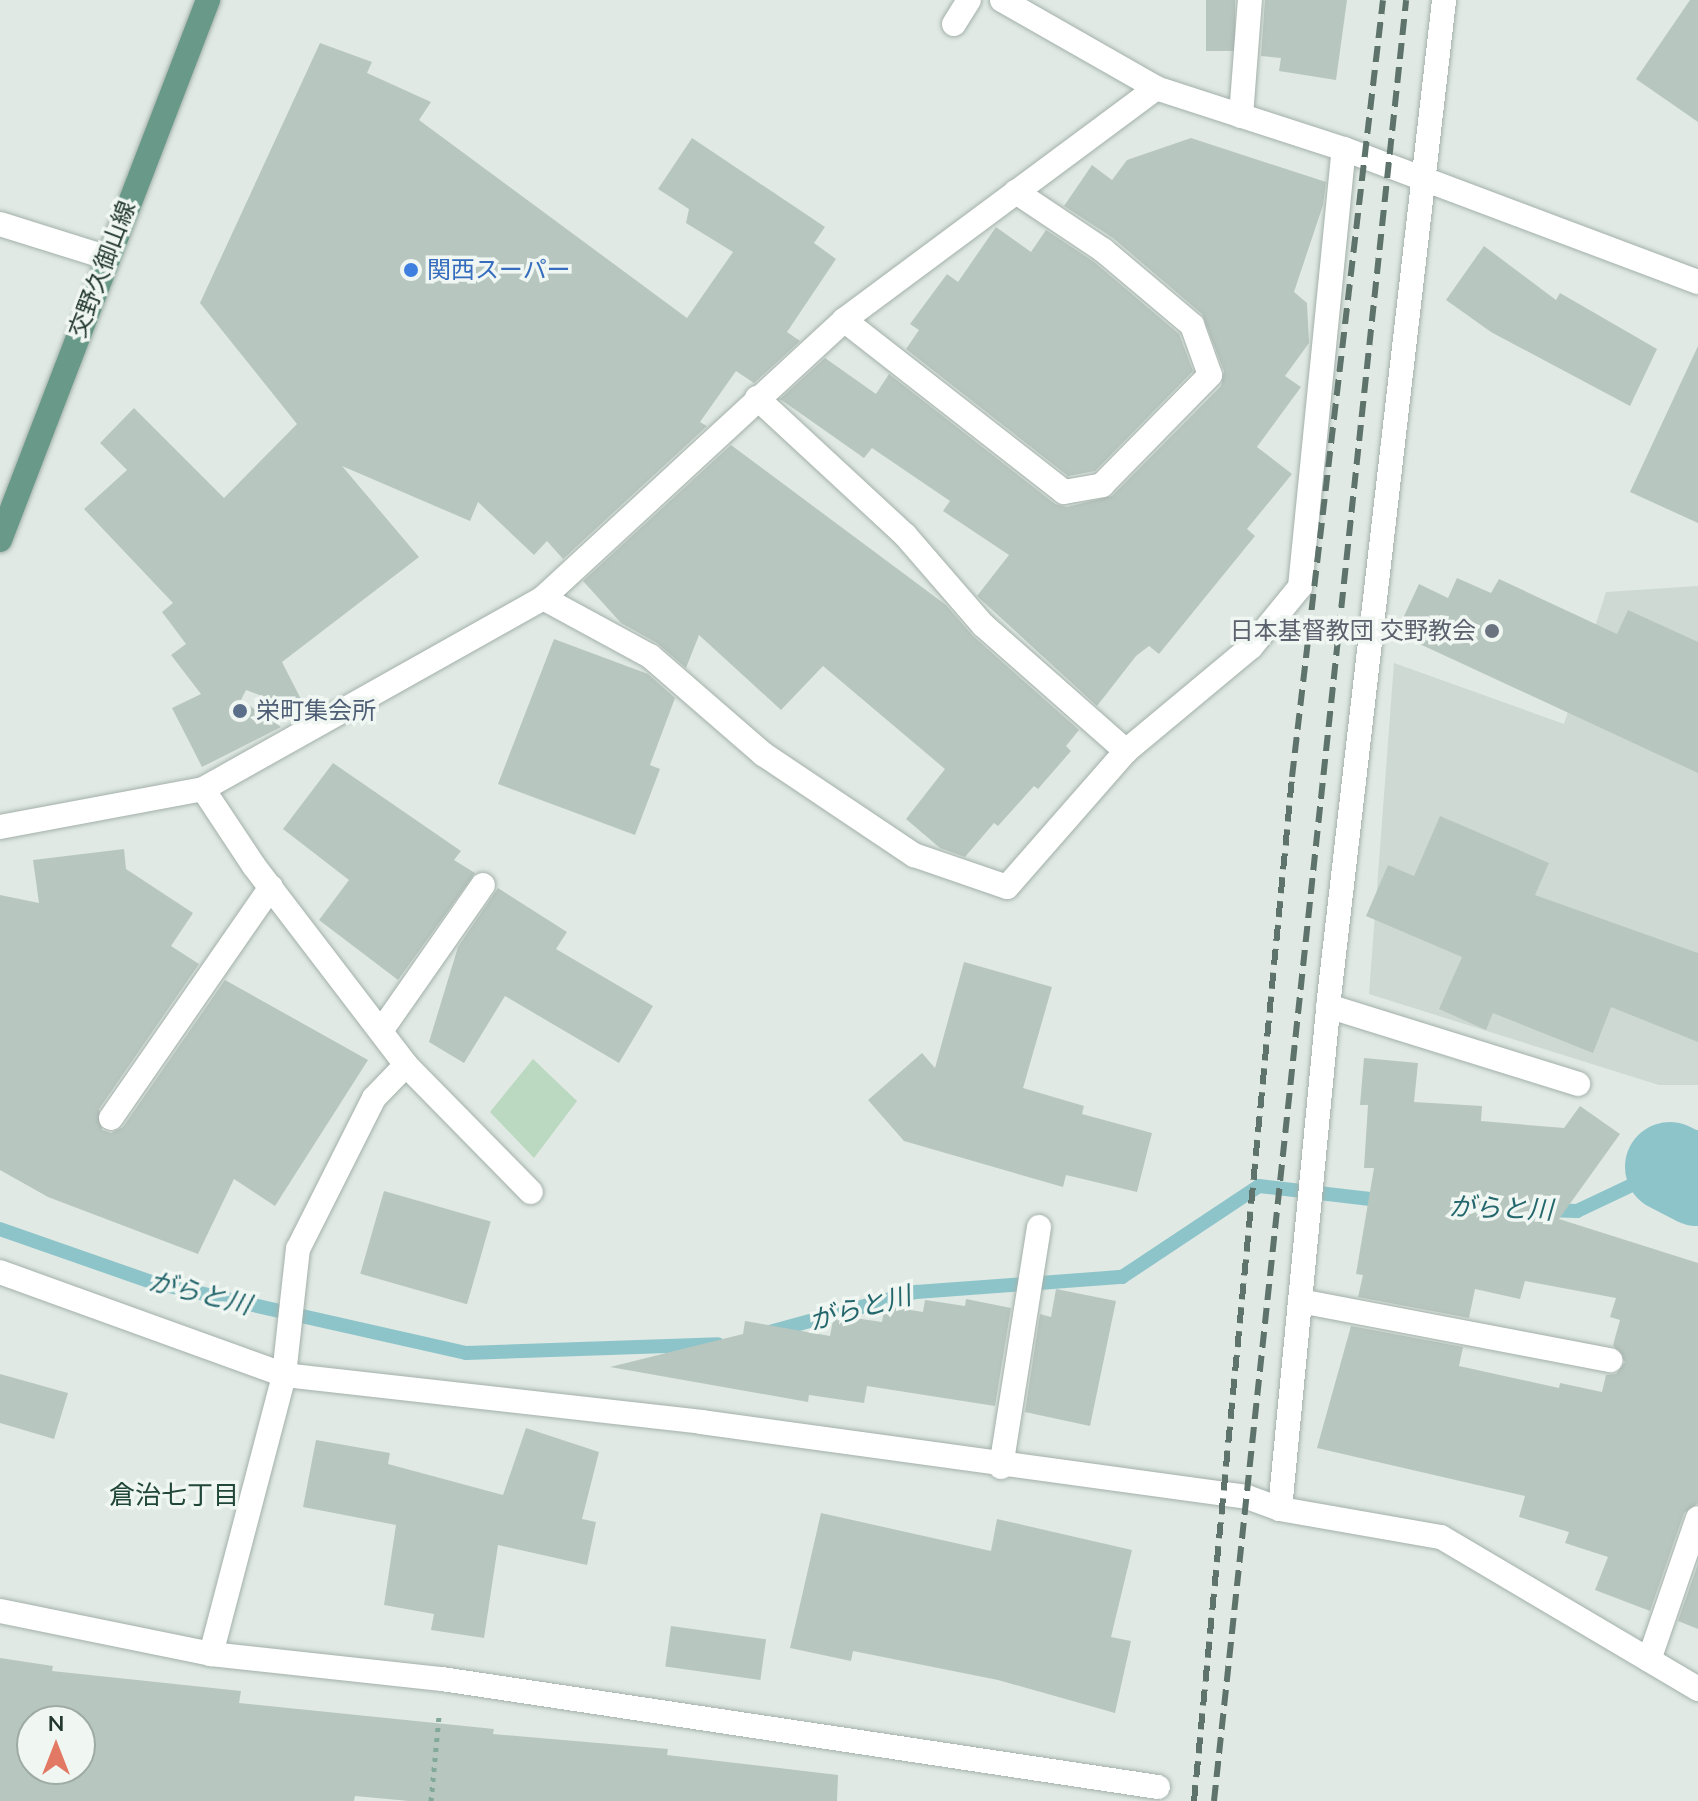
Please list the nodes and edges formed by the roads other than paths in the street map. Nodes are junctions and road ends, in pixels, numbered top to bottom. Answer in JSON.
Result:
{"nodes":[{"id":1,"x":208,"y":0,"type":"edge"},
{"id":2,"x":969,"y":0,"type":"edge"},
{"id":3,"x":1002,"y":0,"type":"edge"},
{"id":4,"x":1250,"y":0,"type":"edge"},
{"id":5,"x":1444,"y":0,"type":"edge"},
{"id":6,"x":954,"y":24,"type":"dead end"},
{"id":7,"x":1156,"y":88,"type":"junction"},
{"id":8,"x":1241,"y":116,"type":"junction"},
{"id":9,"x":1344,"y":149,"type":"junction"},
{"id":10,"x":1425,"y":181,"type":"junction"},
{"id":11,"x":1016,"y":192,"type":"junction"},
{"id":12,"x":0,"y":224,"type":"edge"},
{"id":13,"x":105,"y":257,"type":"junction"},
{"id":14,"x":1698,"y":282,"type":"edge"},
{"id":15,"x":844,"y":320,"type":"junction"},
{"id":16,"x":757,"y":398,"type":"junction"},
{"id":17,"x":0,"y":540,"type":"edge"},
{"id":18,"x":543,"y":598,"type":"junction"},
{"id":19,"x":1126,"y":751,"type":"junction"},
{"id":20,"x":203,"y":789,"type":"junction"},
{"id":21,"x":0,"y":827,"type":"edge"},
{"id":22,"x":483,"y":885,"type":"dead end"},
{"id":23,"x":271,"y":887,"type":"junction"},
{"id":24,"x":1328,"y":1006,"type":"junction"},
{"id":25,"x":381,"y":1031,"type":"junction"},
{"id":26,"x":406,"y":1065,"type":"junction"},
{"id":27,"x":1578,"y":1084,"type":"dead end"},
{"id":28,"x":111,"y":1118,"type":"dead end"},
{"id":29,"x":531,"y":1192,"type":"dead end"},
{"id":30,"x":1039,"y":1227,"type":"dead end"},
{"id":31,"x":0,"y":1272,"type":"edge"},
{"id":32,"x":1300,"y":1301,"type":"junction"},
{"id":33,"x":1610,"y":1360,"type":"dead end"},
{"id":34,"x":284,"y":1375,"type":"junction"},
{"id":35,"x":1001,"y":1467,"type":"junction"},
{"id":36,"x":1280,"y":1509,"type":"junction"},
{"id":37,"x":1698,"y":1518,"type":"edge"},
{"id":38,"x":0,"y":1611,"type":"edge"},
{"id":39,"x":211,"y":1654,"type":"junction"},
{"id":40,"x":1649,"y":1660,"type":"junction"},
{"id":41,"x":1698,"y":1689,"type":"edge"},
{"id":42,"x":1158,"y":1787,"type":"dead end"},
{"id":43,"x":1121,"y":1791,"type":"edge"}],
"edges":[{"from":1,"to":13,"type":"main road","name":"交野久御山線"},
{"from":2,"to":6,"type":"street"},
{"from":3,"to":7,"type":"street"},
{"from":4,"to":8,"type":"street"},
{"from":5,"to":10,"type":"street"},
{"from":7,"to":8,"type":"street"},
{"from":7,"to":11,"type":"street"},
{"from":8,"to":9,"type":"street"},
{"from":9,"to":10,"type":"street"},
{"from":9,"to":19,"type":"street"},
{"from":10,"to":14,"type":"street"},
{"from":10,"to":24,"type":"street"},
{"from":11,"to":15,"type":"street"},
{"from":11,"to":15,"type":"street"},
{"from":12,"to":13,"type":"street"},
{"from":13,"to":17,"type":"main road","name":"交野久御山線"},
{"from":15,"to":16,"type":"street"},
{"from":16,"to":18,"type":"street"},
{"from":16,"to":19,"type":"street"},
{"from":18,"to":19,"type":"street"},
{"from":18,"to":20,"type":"street"},
{"from":20,"to":21,"type":"street"},
{"from":20,"to":23,"type":"street"},
{"from":22,"to":25,"type":"street"},
{"from":23,"to":25,"type":"street"},
{"from":23,"to":28,"type":"street"},
{"from":24,"to":27,"type":"street"},
{"from":24,"to":32,"type":"street"},
{"from":25,"to":26,"type":"street"},
{"from":26,"to":29,"type":"street"},
{"from":26,"to":34,"type":"street"},
{"from":30,"to":35,"type":"street"},
{"from":31,"to":34,"type":"street"},
{"from":32,"to":33,"type":"street"},
{"from":32,"to":36,"type":"street"},
{"from":34,"to":35,"type":"street"},
{"from":34,"to":39,"type":"street"},
{"from":35,"to":36,"type":"street"},
{"from":36,"to":40,"type":"street"},
{"from":37,"to":40,"type":"street"},
{"from":38,"to":39,"type":"street"},
{"from":39,"to":43,"type":"street"},
{"from":40,"to":41,"type":"street"},
{"from":42,"to":43,"type":"street"}]}
